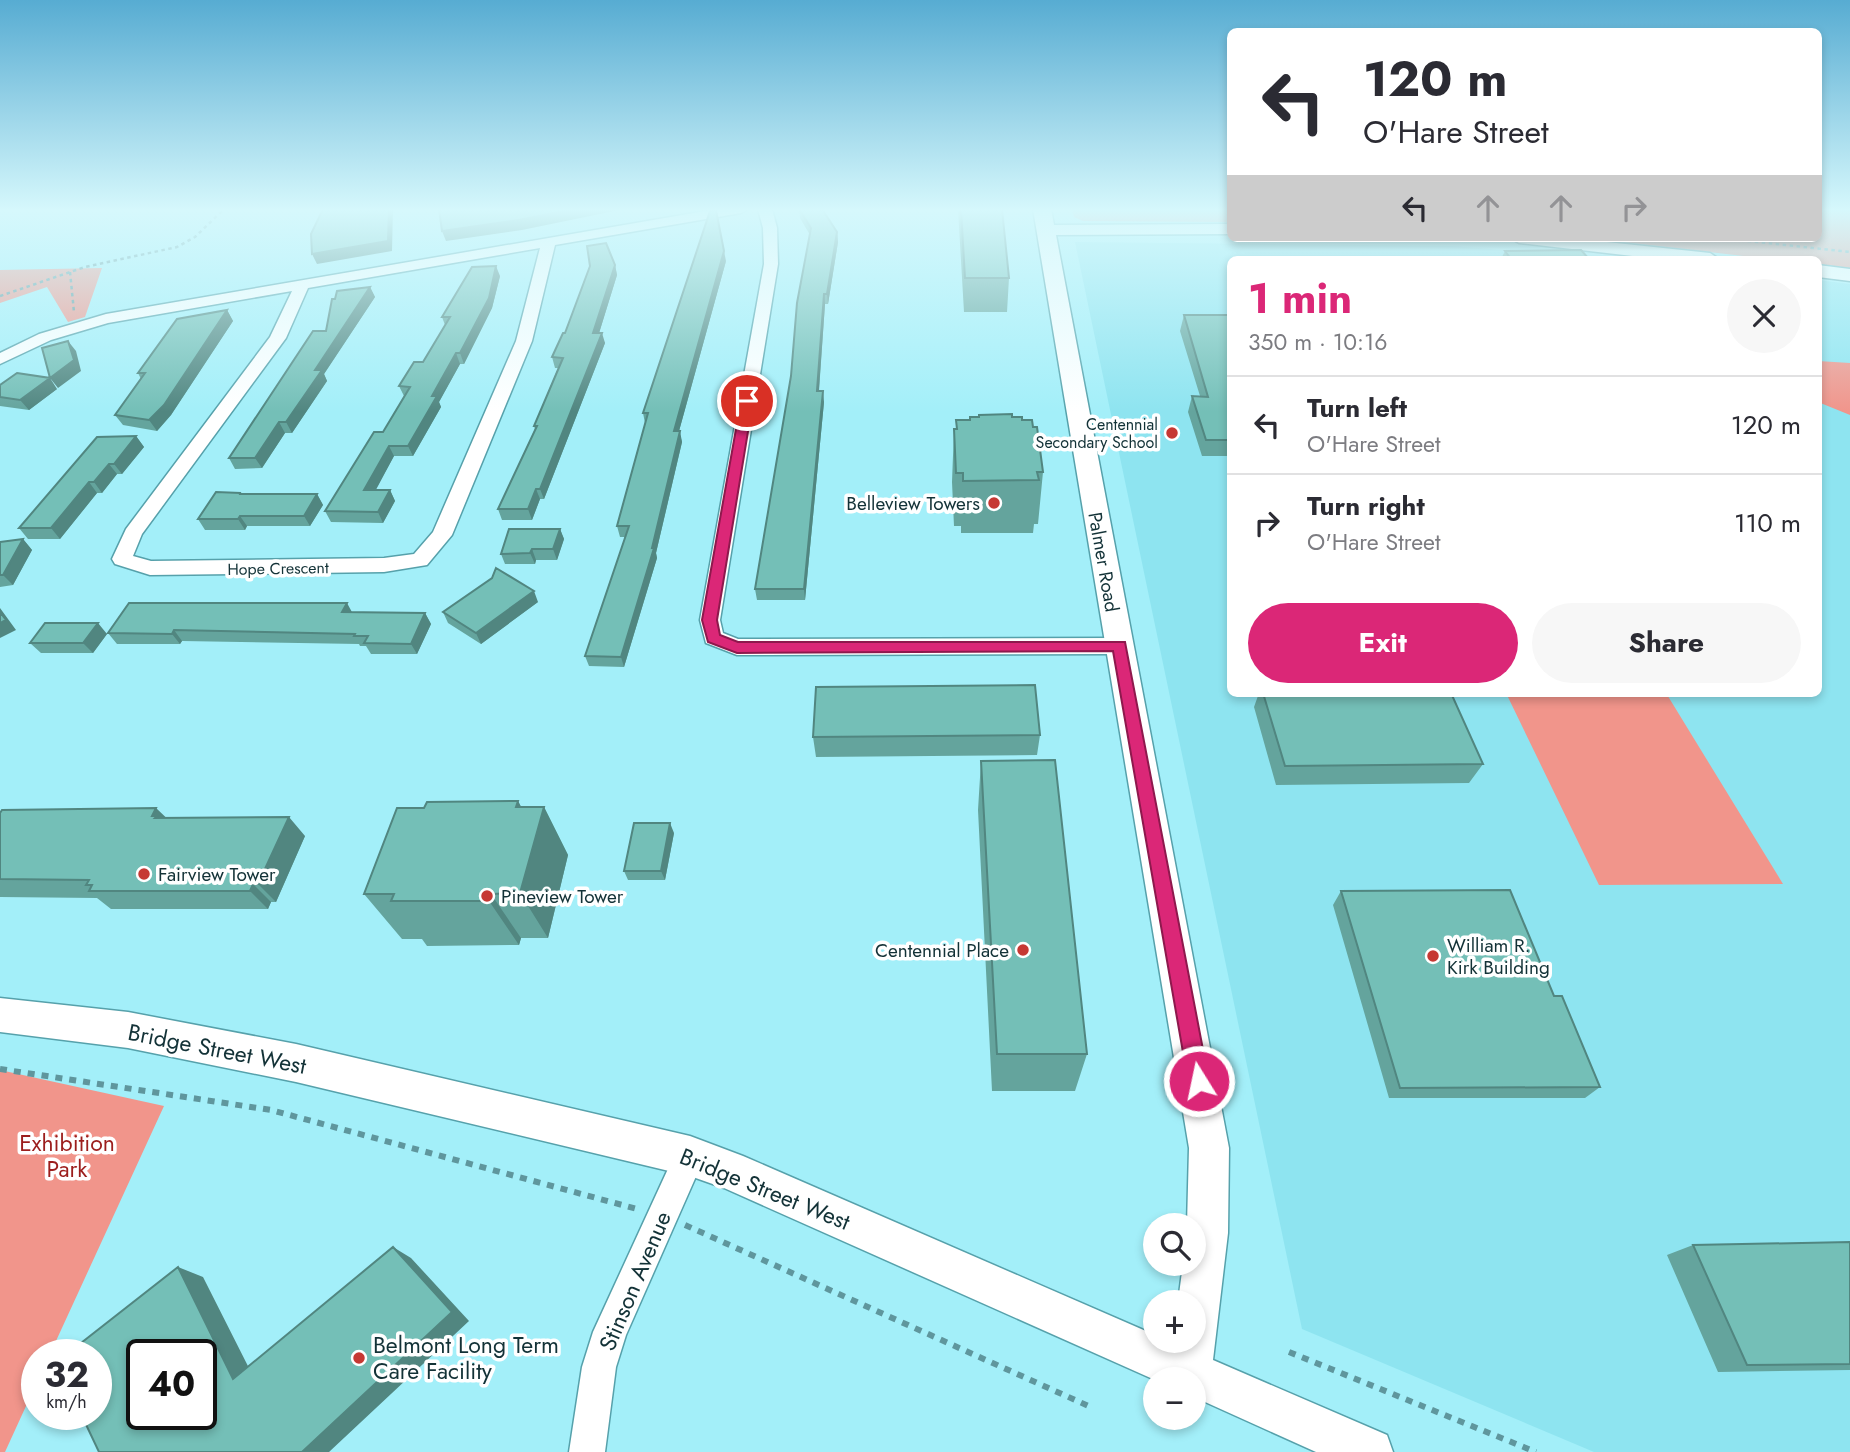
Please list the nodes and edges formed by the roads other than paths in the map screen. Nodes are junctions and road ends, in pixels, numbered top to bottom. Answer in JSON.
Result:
{"nodes":[{"id":1,"x":351,"y":277,"type":"edge"},
{"id":2,"x":540,"y":277,"type":"edge"},
{"id":3,"x":769,"y":277,"type":"edge"},
{"id":4,"x":1054,"y":277,"type":"edge"},
{"id":5,"x":302,"y":285,"type":"junction"},
{"id":6,"x":0,"y":359,"type":"edge"},
{"id":7,"x":1119,"y":646,"type":"junction"},
{"id":8,"x":0,"y":1015,"type":"edge"},
{"id":9,"x":690,"y":1156,"type":"junction"},
{"id":10,"x":1177,"y":1367,"type":"edge"},
{"id":11,"x":1189,"y":1367,"type":"edge"},
{"id":12,"x":1206,"y":1380,"type":"edge"},
{"id":13,"x":587,"y":1452,"type":"edge"},
{"id":14,"x":1370,"y":1452,"type":"edge"}],
"edges":[{"from":1,"to":5,"type":"street"},
{"from":2,"to":5,"type":"street","name":"Hope Crescent"},
{"from":3,"to":7,"type":"street"},
{"from":4,"to":7,"type":"street","name":"Palmer Road"},
{"from":5,"to":6,"type":"street"},
{"from":7,"to":11,"type":"street","name":"Palmer Road"},
{"from":8,"to":9,"type":"street","name":"Bridge Street West"},
{"from":9,"to":10,"type":"street","name":"Bridge Street West"},
{"from":9,"to":13,"type":"street","name":"Stinson Avenue"},
{"from":12,"to":14,"type":"street","name":"Bridge Street West"}]}
